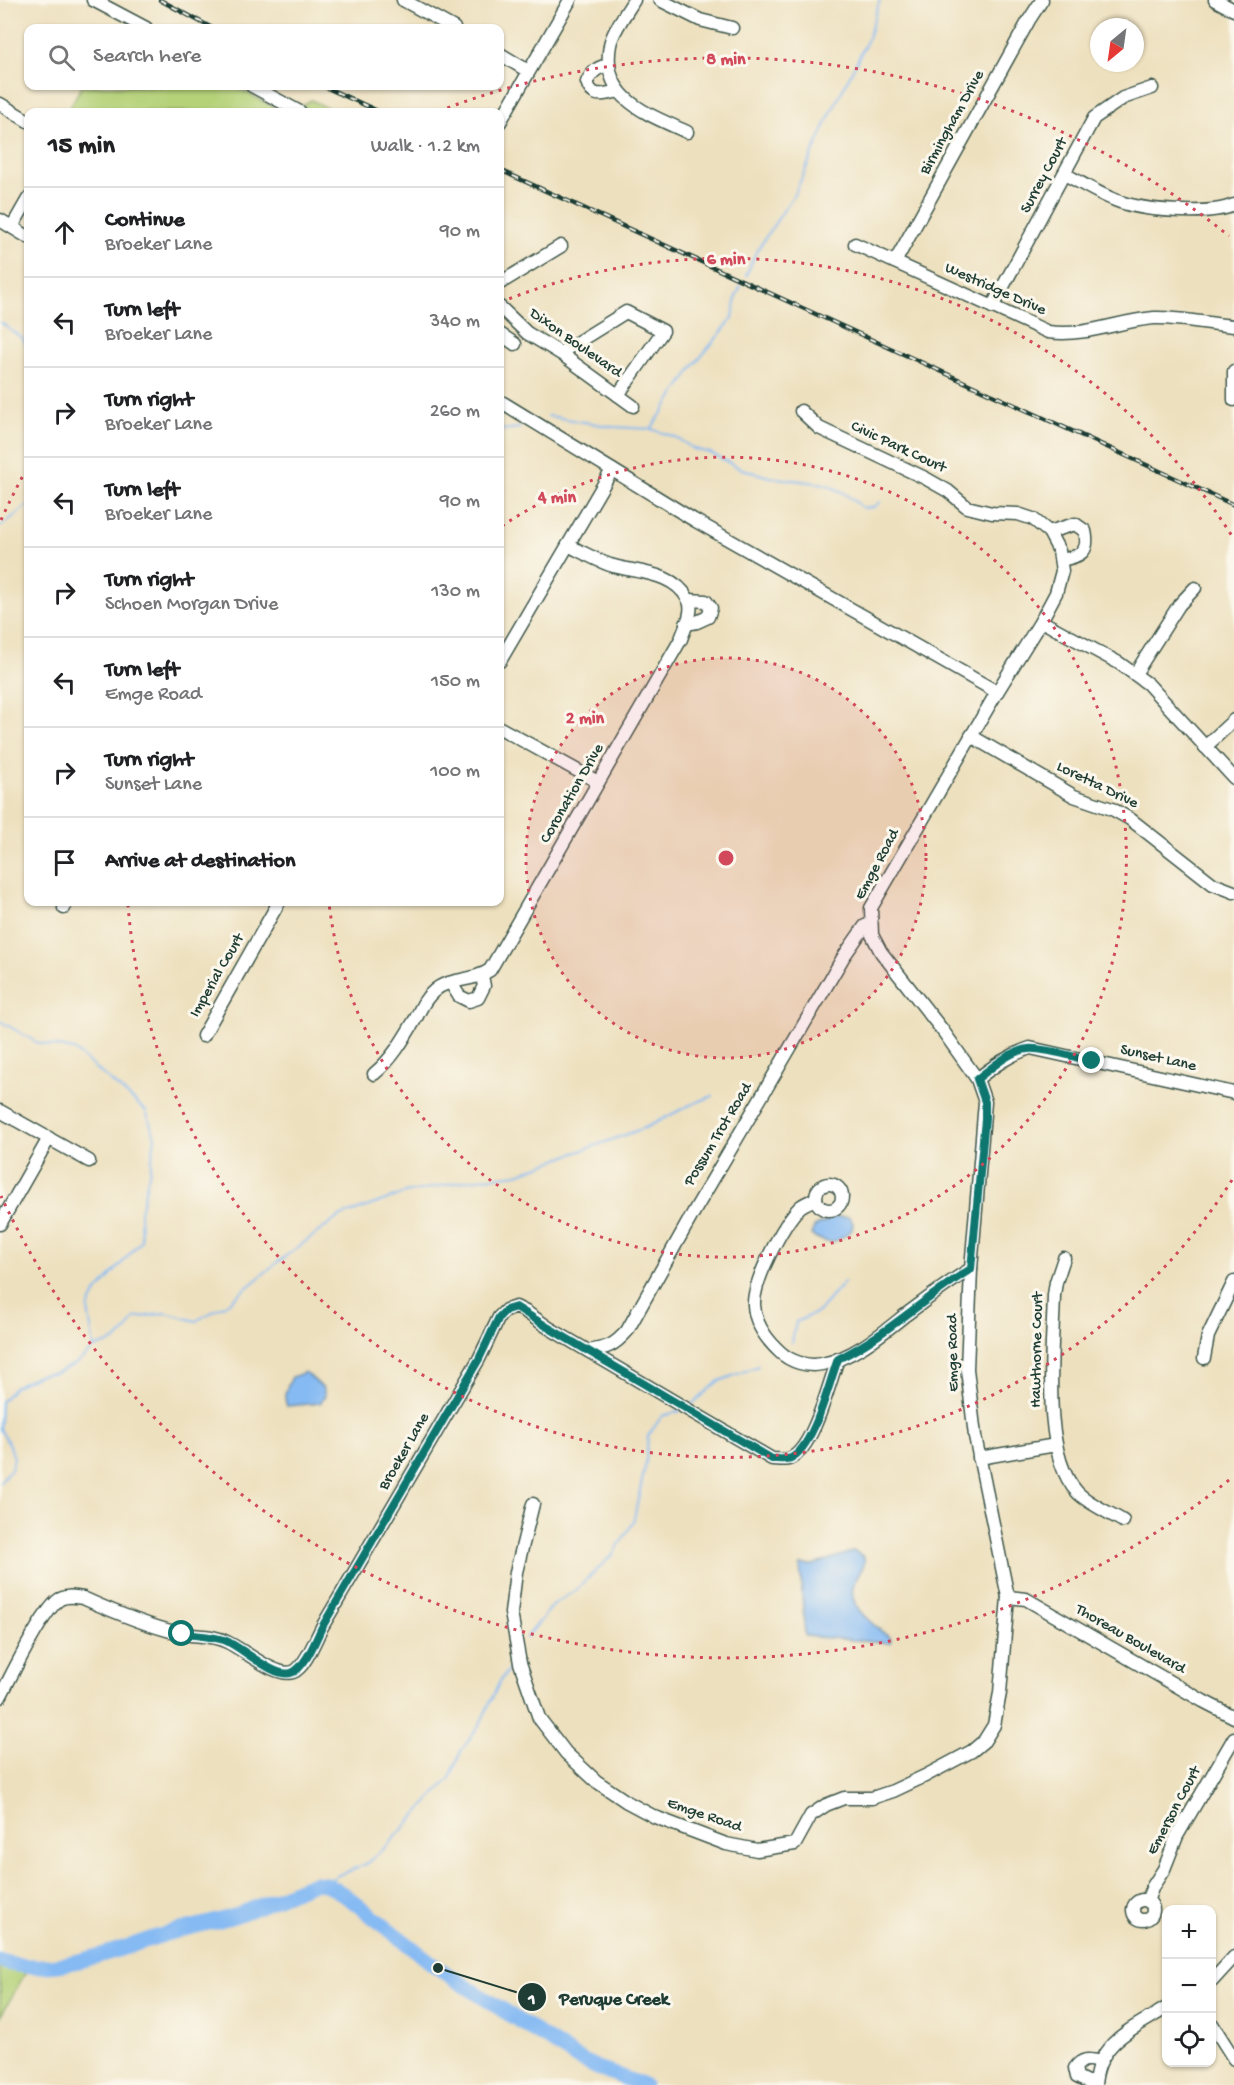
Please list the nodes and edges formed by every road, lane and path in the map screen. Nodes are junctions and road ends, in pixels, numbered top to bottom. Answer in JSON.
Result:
{"nodes":[{"id":1,"x":93,"y":0,"type":"edge"},
{"id":2,"x":404,"y":0,"type":"edge"},
{"id":3,"x":570,"y":0,"type":"edge"},
{"id":4,"x":634,"y":0,"type":"edge"},
{"id":5,"x":660,"y":0,"type":"edge"},
{"id":6,"x":1042,"y":0,"type":"edge"},
{"id":7,"x":1215,"y":0,"type":"edge"},
{"id":8,"x":1234,"y":10,"type":"edge"},
{"id":9,"x":138,"y":24,"type":"edge"},
{"id":10,"x":447,"y":24,"type":"edge"},
{"id":11,"x":732,"y":28,"type":"dead end"},
{"id":12,"x":504,"y":56,"type":"edge"},
{"id":13,"x":609,"y":65,"type":"junction"},
{"id":14,"x":528,"y":70,"type":"junction"},
{"id":15,"x":1152,"y":88,"type":"dead end"},
{"id":16,"x":259,"y":90,"type":"edge"},
{"id":17,"x":619,"y":91,"type":"junction"},
{"id":18,"x":0,"y":105,"type":"edge"},
{"id":19,"x":293,"y":108,"type":"edge"},
{"id":20,"x":504,"y":115,"type":"edge"},
{"id":21,"x":24,"y":119,"type":"edge"},
{"id":22,"x":687,"y":132,"type":"dead end"},
{"id":23,"x":1065,"y":174,"type":"junction"},
{"id":24,"x":1234,"y":205,"type":"edge"},
{"id":25,"x":24,"y":206,"type":"edge"},
{"id":26,"x":0,"y":220,"type":"edge"},
{"id":27,"x":12,"y":227,"type":"junction"},
{"id":28,"x":24,"y":234,"type":"edge"},
{"id":29,"x":855,"y":244,"type":"dead end"},
{"id":30,"x":561,"y":246,"type":"dead end"},
{"id":31,"x":895,"y":262,"type":"junction"},
{"id":32,"x":504,"y":281,"type":"edge"},
{"id":33,"x":992,"y":308,"type":"junction"},
{"id":34,"x":504,"y":311,"type":"edge"},
{"id":35,"x":1234,"y":326,"type":"edge"},
{"id":36,"x":504,"y":337,"type":"edge"},
{"id":37,"x":514,"y":344,"type":"dead end"},
{"id":38,"x":560,"y":353,"type":"junction"},
{"id":39,"x":1234,"y":371,"type":"edge"},
{"id":40,"x":618,"y":396,"type":"junction"},
{"id":41,"x":1234,"y":400,"type":"edge"},
{"id":42,"x":504,"y":403,"type":"edge"},
{"id":43,"x":633,"y":406,"type":"dead end"},
{"id":44,"x":801,"y":411,"type":"dead end"},
{"id":45,"x":612,"y":470,"type":"junction"},
{"id":46,"x":1049,"y":532,"type":"junction"},
{"id":47,"x":568,"y":545,"type":"junction"},
{"id":48,"x":1061,"y":560,"type":"junction"},
{"id":49,"x":1195,"y":588,"type":"dead end"},
{"id":50,"x":689,"y":600,"type":"junction"},
{"id":51,"x":1041,"y":621,"type":"junction"},
{"id":52,"x":686,"y":624,"type":"junction"},
{"id":53,"x":504,"y":654,"type":"edge"},
{"id":54,"x":1136,"y":674,"type":"junction"},
{"id":55,"x":997,"y":692,"type":"junction"},
{"id":56,"x":1234,"y":720,"type":"edge"},
{"id":57,"x":504,"y":730,"type":"edge"},
{"id":58,"x":971,"y":736,"type":"junction"},
{"id":59,"x":1205,"y":747,"type":"junction"},
{"id":60,"x":1234,"y":778,"type":"edge"},
{"id":61,"x":598,"y":782,"type":"junction"},
{"id":62,"x":1234,"y":892,"type":"edge"},
{"id":63,"x":277,"y":906,"type":"edge"},
{"id":64,"x":871,"y":924,"type":"junction"},
{"id":65,"x":482,"y":976,"type":"junction"},
{"id":66,"x":451,"y":983,"type":"junction"},
{"id":67,"x":203,"y":1036,"type":"dead end"},
{"id":68,"x":374,"y":1074,"type":"dead end"},
{"id":69,"x":977,"y":1079,"type":"junction"},
{"id":70,"x":1234,"y":1093,"type":"edge"},
{"id":71,"x":0,"y":1111,"type":"edge"},
{"id":72,"x":49,"y":1138,"type":"junction"},
{"id":73,"x":89,"y":1161,"type":"dead end"},
{"id":74,"x":816,"y":1199,"type":"dead end"},
{"id":75,"x":0,"y":1224,"type":"edge"},
{"id":76,"x":1064,"y":1258,"type":"dead end"},
{"id":77,"x":971,"y":1269,"type":"junction"},
{"id":78,"x":1234,"y":1282,"type":"edge"},
{"id":79,"x":588,"y":1351,"type":"junction"},
{"id":80,"x":1204,"y":1358,"type":"dead end"},
{"id":81,"x":838,"y":1359,"type":"junction"},
{"id":82,"x":1056,"y":1445,"type":"junction"},
{"id":83,"x":979,"y":1458,"type":"junction"},
{"id":84,"x":532,"y":1504,"type":"dead end"},
{"id":85,"x":1123,"y":1521,"type":"dead end"},
{"id":86,"x":1008,"y":1597,"type":"junction"},
{"id":87,"x":0,"y":1697,"type":"edge"},
{"id":88,"x":1234,"y":1717,"type":"edge"},
{"id":89,"x":1234,"y":1738,"type":"edge"},
{"id":90,"x":1147,"y":1901,"type":"dead end"},
{"id":91,"x":1234,"y":1957,"type":"edge"},
{"id":92,"x":1216,"y":1977,"type":"edge"},
{"id":93,"x":1162,"y":2011,"type":"edge"},
{"id":94,"x":1216,"y":2030,"type":"edge"},
{"id":95,"x":1234,"y":2059,"type":"edge"},
{"id":96,"x":1100,"y":2062,"type":"junction"},
{"id":97,"x":1095,"y":2084,"type":"edge"}],
"edges":[{"from":1,"to":9,"type":"street"},
{"from":2,"to":10,"type":"street"},
{"from":3,"to":14,"type":"street"},
{"from":4,"to":13,"type":"street"},
{"from":5,"to":11,"type":"street"},
{"from":6,"to":31,"type":"street","name":"Birmingham Drive"},
{"from":7,"to":8,"type":"street"},
{"from":12,"to":14,"type":"street"},
{"from":13,"to":17,"type":"street"},
{"from":13,"to":17,"type":"street"},
{"from":14,"to":20,"type":"street"},
{"from":15,"to":23,"type":"street","name":"Surrey Court"},
{"from":16,"to":19,"type":"street"},
{"from":17,"to":22,"type":"street"},
{"from":18,"to":21,"type":"street"},
{"from":23,"to":24,"type":"street"},
{"from":23,"to":33,"type":"street","name":"Surrey Court"},
{"from":25,"to":27,"type":"street"},
{"from":26,"to":27,"type":"street"},
{"from":27,"to":28,"type":"street"},
{"from":29,"to":31,"type":"street","name":"Westridge Drive"},
{"from":30,"to":32,"type":"street"},
{"from":31,"to":33,"type":"street","name":"Westridge Drive"},
{"from":33,"to":35,"type":"street","name":"Westridge Drive"},
{"from":34,"to":38,"type":"street","name":"Dixon Boulevard"},
{"from":36,"to":37,"type":"street"},
{"from":38,"to":40,"type":"street","name":"Dixon Boulevard"},
{"from":38,"to":40,"type":"street"},
{"from":39,"to":41,"type":"street"},
{"from":40,"to":43,"type":"street","name":"Dixon Boulevard"},
{"from":42,"to":45,"type":"street"},
{"from":44,"to":46,"type":"street","name":"Civic Park Court"},
{"from":45,"to":47,"type":"street"},
{"from":45,"to":55,"type":"street"},
{"from":46,"to":48,"type":"street"},
{"from":46,"to":48,"type":"street"},
{"from":47,"to":50,"type":"street"},
{"from":47,"to":53,"type":"street"},
{"from":48,"to":51,"type":"street"},
{"from":49,"to":54,"type":"street"},
{"from":50,"to":52,"type":"street","name":"Coronation Drive"},
{"from":50,"to":52,"type":"street"},
{"from":51,"to":54,"type":"street"},
{"from":51,"to":55,"type":"street"},
{"from":52,"to":61,"type":"street","name":"Coronation Drive"},
{"from":54,"to":59,"type":"street"},
{"from":55,"to":58,"type":"street","name":"Emge Road"},
{"from":56,"to":59,"type":"street"},
{"from":57,"to":61,"type":"street"},
{"from":58,"to":62,"type":"street","name":"Loretta Drive"},
{"from":58,"to":64,"type":"street","name":"Emge Road"},
{"from":59,"to":60,"type":"street"},
{"from":61,"to":65,"type":"street","name":"Coronation Drive"},
{"from":63,"to":67,"type":"street","name":"Imperial Court"},
{"from":64,"to":69,"type":"street","name":"Emge Road"},
{"from":64,"to":79,"type":"street","name":"Possum Trot Road"},
{"from":65,"to":66,"type":"street"},
{"from":65,"to":66,"type":"street","name":"Coronation Drive"},
{"from":66,"to":68,"type":"street"},
{"from":69,"to":70,"type":"street","name":"Sunset Lane"},
{"from":69,"to":77,"type":"street","name":"Emge Road"},
{"from":71,"to":72,"type":"street"},
{"from":72,"to":73,"type":"street"},
{"from":72,"to":75,"type":"street"},
{"from":74,"to":81,"type":"street"},
{"from":76,"to":82,"type":"street","name":"Hawthorne Court"},
{"from":77,"to":81,"type":"street"},
{"from":77,"to":83,"type":"street","name":"Emge Road"},
{"from":78,"to":80,"type":"street"},
{"from":79,"to":81,"type":"street","name":"Broeker Lane"},
{"from":79,"to":87,"type":"street","name":"Broeker Lane"},
{"from":82,"to":83,"type":"street"},
{"from":82,"to":85,"type":"street","name":"Hawthorne Court"},
{"from":83,"to":86,"type":"street","name":"Emge Road"},
{"from":84,"to":86,"type":"street","name":"Emge Road"},
{"from":86,"to":88,"type":"street","name":"Thoreau Boulevard"},
{"from":89,"to":90,"type":"street","name":"Emerson Court"},
{"from":91,"to":92,"type":"street"},
{"from":93,"to":96,"type":"street"},
{"from":94,"to":95,"type":"street"},
{"from":96,"to":97,"type":"street"},
{"from":96,"to":97,"type":"street"}]}
